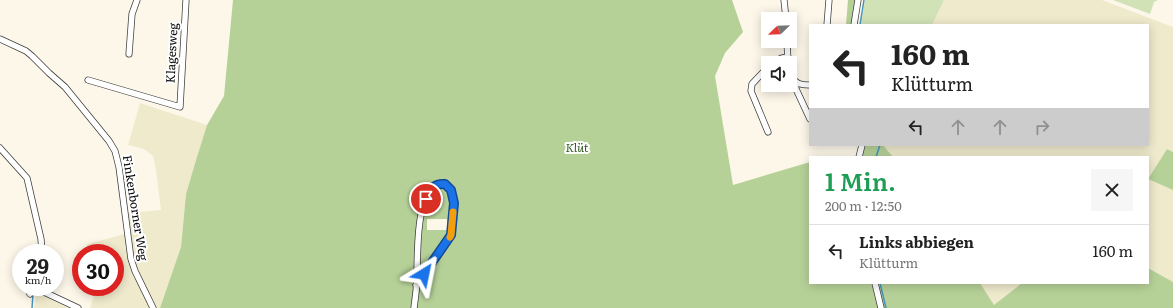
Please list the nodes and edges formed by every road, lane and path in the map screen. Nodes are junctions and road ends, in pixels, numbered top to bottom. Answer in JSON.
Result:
{"nodes":[{"id":1,"x":136,"y":0,"type":"edge"},
{"id":2,"x":186,"y":0,"type":"edge"},
{"id":3,"x":784,"y":0,"type":"edge"},
{"id":4,"x":829,"y":0,"type":"edge"},
{"id":5,"x":858,"y":0,"type":"edge"},
{"id":6,"x":785,"y":12,"type":"edge"},
{"id":7,"x":827,"y":24,"type":"edge"},
{"id":8,"x":854,"y":24,"type":"edge"},
{"id":9,"x":0,"y":39,"type":"edge"},
{"id":10,"x":129,"y":54,"type":"dead end"},
{"id":11,"x":761,"y":75,"type":"edge"},
{"id":12,"x":88,"y":80,"type":"dead end"},
{"id":13,"x":797,"y":83,"type":"edge"},
{"id":14,"x":809,"y":86,"type":"edge"},
{"id":15,"x":797,"y":91,"type":"edge"},
{"id":16,"x":809,"y":117,"type":"edge"},
{"id":17,"x":768,"y":132,"type":"dead end"},
{"id":18,"x":862,"y":146,"type":"edge"},
{"id":19,"x":0,"y":148,"type":"edge"},
{"id":20,"x":860,"y":156,"type":"edge"},
{"id":21,"x":41,"y":244,"type":"edge"},
{"id":22,"x":875,"y":284,"type":"edge"},
{"id":23,"x":416,"y":285,"type":"junction"},
{"id":24,"x":52,"y":296,"type":"edge"},
{"id":25,"x":78,"y":308,"type":"edge"},
{"id":26,"x":152,"y":308,"type":"edge"},
{"id":27,"x":414,"y":308,"type":"edge"},
{"id":28,"x":881,"y":308,"type":"edge"}],
"edges":[{"from":1,"to":10,"type":"street"},
{"from":2,"to":12,"type":"street","name":"Klagesweg"},
{"from":3,"to":6,"type":"street"},
{"from":4,"to":7,"type":"street"},
{"from":5,"to":8,"type":"street"},
{"from":9,"to":26,"type":"street","name":"Finkenborner Weg"},
{"from":11,"to":17,"type":"street"},
{"from":13,"to":14,"type":"street"},
{"from":15,"to":16,"type":"street"},
{"from":18,"to":20,"type":"street"},
{"from":19,"to":21,"type":"street"},
{"from":22,"to":28,"type":"street"},
{"from":23,"to":23,"type":"street"},
{"from":23,"to":27,"type":"street"},
{"from":24,"to":25,"type":"street"}]}
